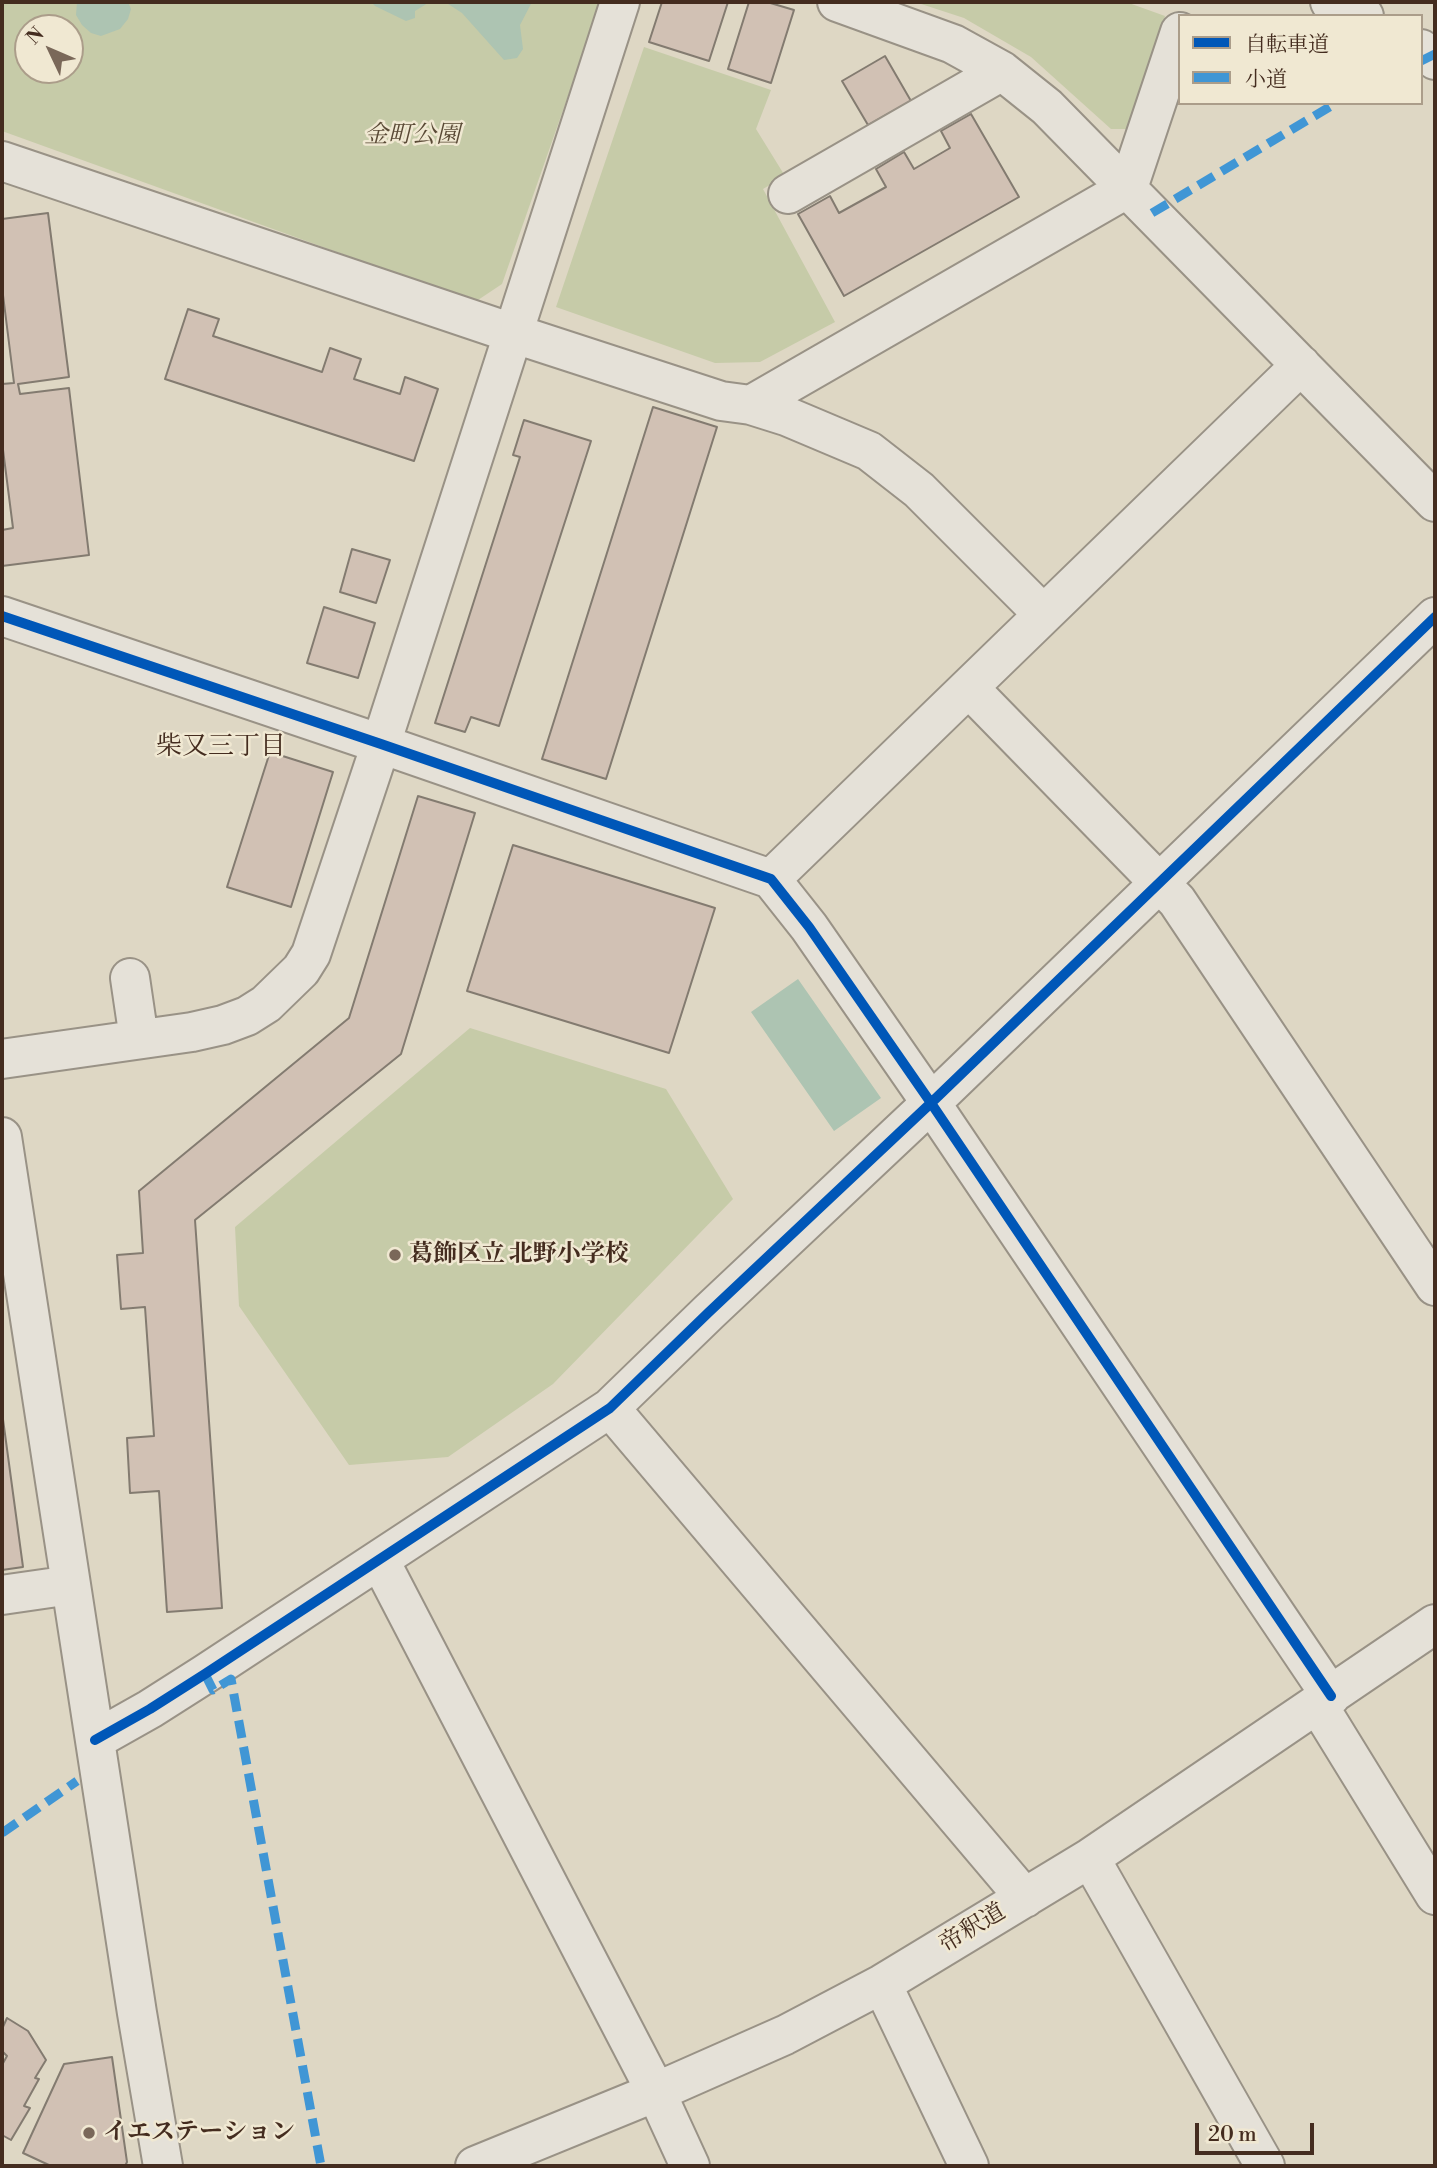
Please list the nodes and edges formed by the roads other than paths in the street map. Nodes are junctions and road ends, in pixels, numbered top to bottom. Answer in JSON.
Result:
{"nodes":[{"id":1,"x":620,"y":2,"type":"edge"},
{"id":2,"x":837,"y":2,"type":"edge"},
{"id":3,"x":1329,"y":2,"type":"edge"},
{"id":4,"x":1359,"y":14,"type":"edge"},
{"id":5,"x":1178,"y":38,"type":"edge"},
{"id":6,"x":1002,"y":71,"type":"junction"},
{"id":7,"x":2,"y":160,"type":"edge"},
{"id":8,"x":1128,"y":188,"type":"junction"},
{"id":9,"x":788,"y":194,"type":"dead end"},
{"id":10,"x":512,"y":333,"type":"junction"},
{"id":11,"x":1301,"y":365,"type":"junction"},
{"id":12,"x":751,"y":405,"type":"junction"},
{"id":13,"x":1435,"y":502,"type":"edge"},
{"id":14,"x":1043,"y":614,"type":"junction"},
{"id":15,"x":2,"y":616,"type":"edge"},
{"id":16,"x":1435,"y":617,"type":"edge"},
{"id":17,"x":968,"y":688,"type":"junction"},
{"id":18,"x":382,"y":744,"type":"junction"},
{"id":19,"x":771,"y":879,"type":"junction"},
{"id":20,"x":1158,"y":883,"type":"junction"},
{"id":21,"x":130,"y":978,"type":"dead end"},
{"id":22,"x":139,"y":1039,"type":"junction"},
{"id":23,"x":2,"y":1059,"type":"edge"},
{"id":24,"x":931,"y":1104,"type":"junction"},
{"id":25,"x":2,"y":1136,"type":"edge"},
{"id":26,"x":1435,"y":1286,"type":"edge"},
{"id":27,"x":610,"y":1408,"type":"junction"},
{"id":28,"x":380,"y":1561,"type":"junction"},
{"id":29,"x":71,"y":1585,"type":"junction"},
{"id":30,"x":2,"y":1595,"type":"edge"},
{"id":31,"x":1435,"y":1624,"type":"edge"},
{"id":32,"x":1324,"y":1701,"type":"junction"},
{"id":33,"x":95,"y":1740,"type":"junction"},
{"id":34,"x":1090,"y":1858,"type":"junction"},
{"id":35,"x":1435,"y":1895,"type":"edge"},
{"id":36,"x":1025,"y":1898,"type":"junction"},
{"id":37,"x":882,"y":1984,"type":"junction"},
{"id":38,"x":656,"y":2092,"type":"junction"},
{"id":39,"x":163,"y":2166,"type":"edge"},
{"id":40,"x":475,"y":2166,"type":"edge"},
{"id":41,"x":690,"y":2166,"type":"edge"},
{"id":42,"x":969,"y":2166,"type":"edge"},
{"id":43,"x":1265,"y":2166,"type":"edge"}],
"edges":[{"from":1,"to":10,"type":"street"},
{"from":2,"to":6,"type":"street"},
{"from":3,"to":4,"type":"street"},
{"from":5,"to":8,"type":"street"},
{"from":6,"to":8,"type":"street"},
{"from":6,"to":9,"type":"street"},
{"from":7,"to":10,"type":"street"},
{"from":8,"to":11,"type":"street"},
{"from":8,"to":12,"type":"street"},
{"from":10,"to":12,"type":"street"},
{"from":10,"to":18,"type":"street"},
{"from":11,"to":13,"type":"street"},
{"from":11,"to":14,"type":"street"},
{"from":12,"to":14,"type":"street"},
{"from":14,"to":17,"type":"street"},
{"from":15,"to":18,"type":"street"},
{"from":16,"to":20,"type":"street"},
{"from":17,"to":19,"type":"street"},
{"from":17,"to":20,"type":"street"},
{"from":18,"to":19,"type":"street"},
{"from":18,"to":22,"type":"street"},
{"from":19,"to":24,"type":"street"},
{"from":20,"to":24,"type":"street"},
{"from":20,"to":26,"type":"street"},
{"from":21,"to":22,"type":"street"},
{"from":22,"to":23,"type":"street"},
{"from":24,"to":27,"type":"street"},
{"from":24,"to":32,"type":"street"},
{"from":25,"to":29,"type":"street"},
{"from":27,"to":28,"type":"street"},
{"from":27,"to":36,"type":"street"},
{"from":28,"to":33,"type":"street"},
{"from":28,"to":38,"type":"street"},
{"from":29,"to":30,"type":"street"},
{"from":29,"to":33,"type":"street"},
{"from":31,"to":32,"type":"street","name":"帝釈道"},
{"from":32,"to":34,"type":"street","name":"帝釈道"},
{"from":32,"to":35,"type":"street"},
{"from":33,"to":39,"type":"street"},
{"from":34,"to":36,"type":"street","name":"帝釈道"},
{"from":34,"to":43,"type":"street"},
{"from":36,"to":37,"type":"street","name":"帝釈道"},
{"from":37,"to":38,"type":"street","name":"帝釈道"},
{"from":37,"to":42,"type":"street"},
{"from":38,"to":40,"type":"street","name":"帝釈道"},
{"from":38,"to":41,"type":"street"}]}
